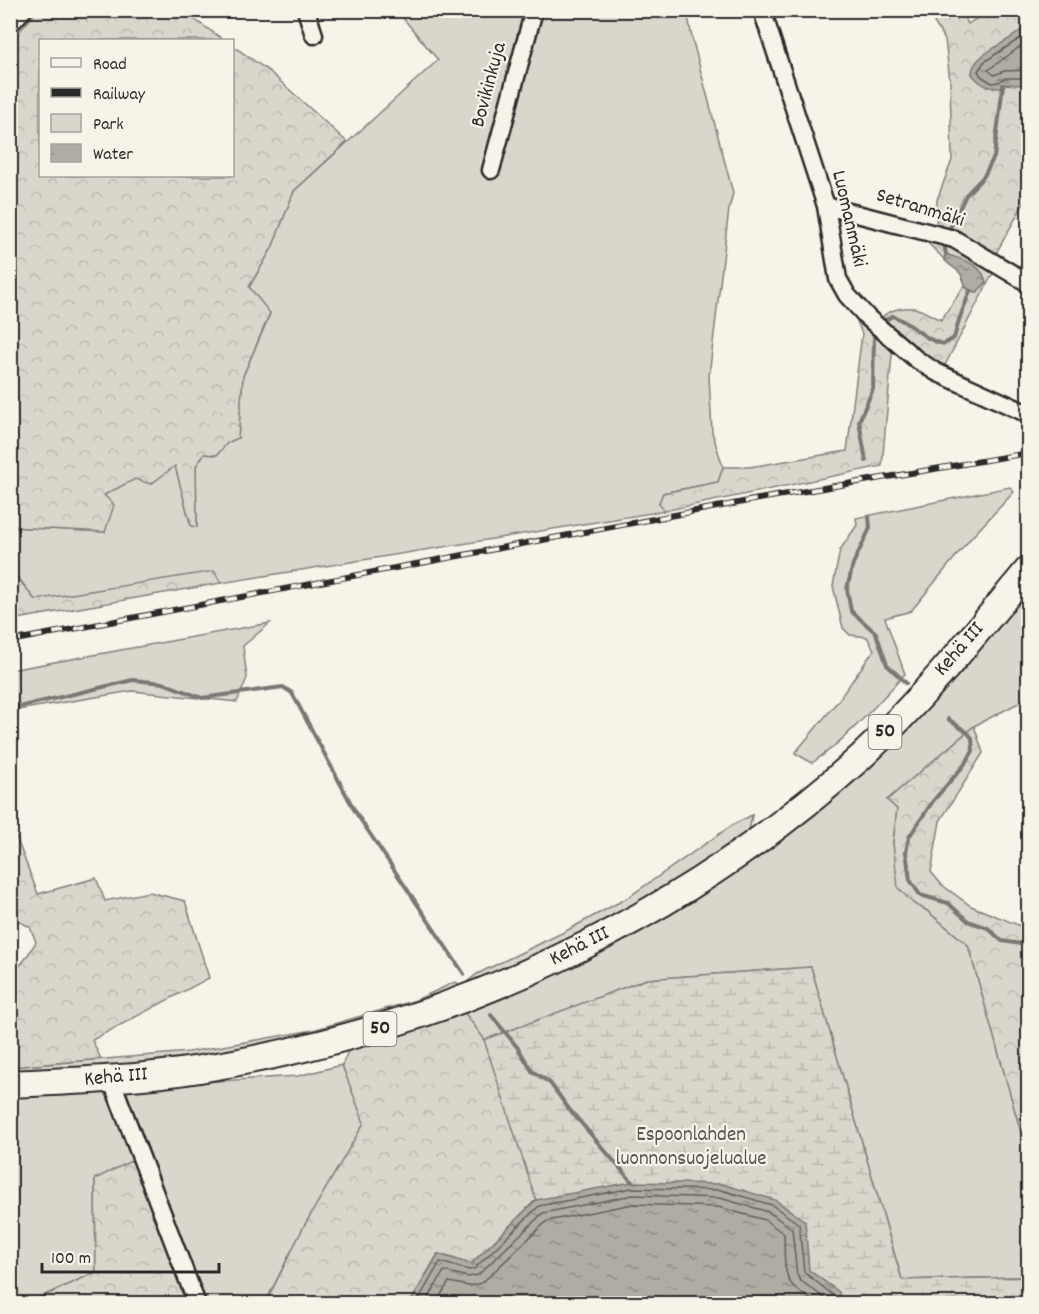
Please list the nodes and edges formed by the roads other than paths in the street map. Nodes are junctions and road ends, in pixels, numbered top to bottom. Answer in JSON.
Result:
{"nodes":[{"id":1,"x":23,"y":10,"type":"edge"},
{"id":2,"x":306,"y":10,"type":"edge"},
{"id":3,"x":534,"y":10,"type":"edge"},
{"id":4,"x":762,"y":10,"type":"edge"},
{"id":5,"x":10,"y":24,"type":"edge"},
{"id":6,"x":314,"y":35,"type":"dead end"},
{"id":7,"x":491,"y":170,"type":"dead end"},
{"id":8,"x":826,"y":206,"type":"junction"},
{"id":9,"x":1029,"y":283,"type":"edge"},
{"id":10,"x":1029,"y":414,"type":"edge"},
{"id":11,"x":1029,"y":570,"type":"edge"},
{"id":12,"x":111,"y":1078,"type":"junction"},
{"id":13,"x":10,"y":1084,"type":"edge"},
{"id":14,"x":196,"y":1304,"type":"edge"}],
"edges":[{"from":1,"to":5,"type":"street"},
{"from":2,"to":6,"type":"street"},
{"from":3,"to":7,"type":"street","name":"Bovikinkuja"},
{"from":4,"to":8,"type":"street","name":"Luomanmäki"},
{"from":8,"to":9,"type":"street","name":"Setranmäki"},
{"from":8,"to":10,"type":"street","name":"Luomanmäki"},
{"from":11,"to":12,"type":"highway","name":"Kehä III","number":"50"},
{"from":12,"to":13,"type":"highway","name":"Kehä III","number":"50"},
{"from":12,"to":14,"type":"street"}]}
